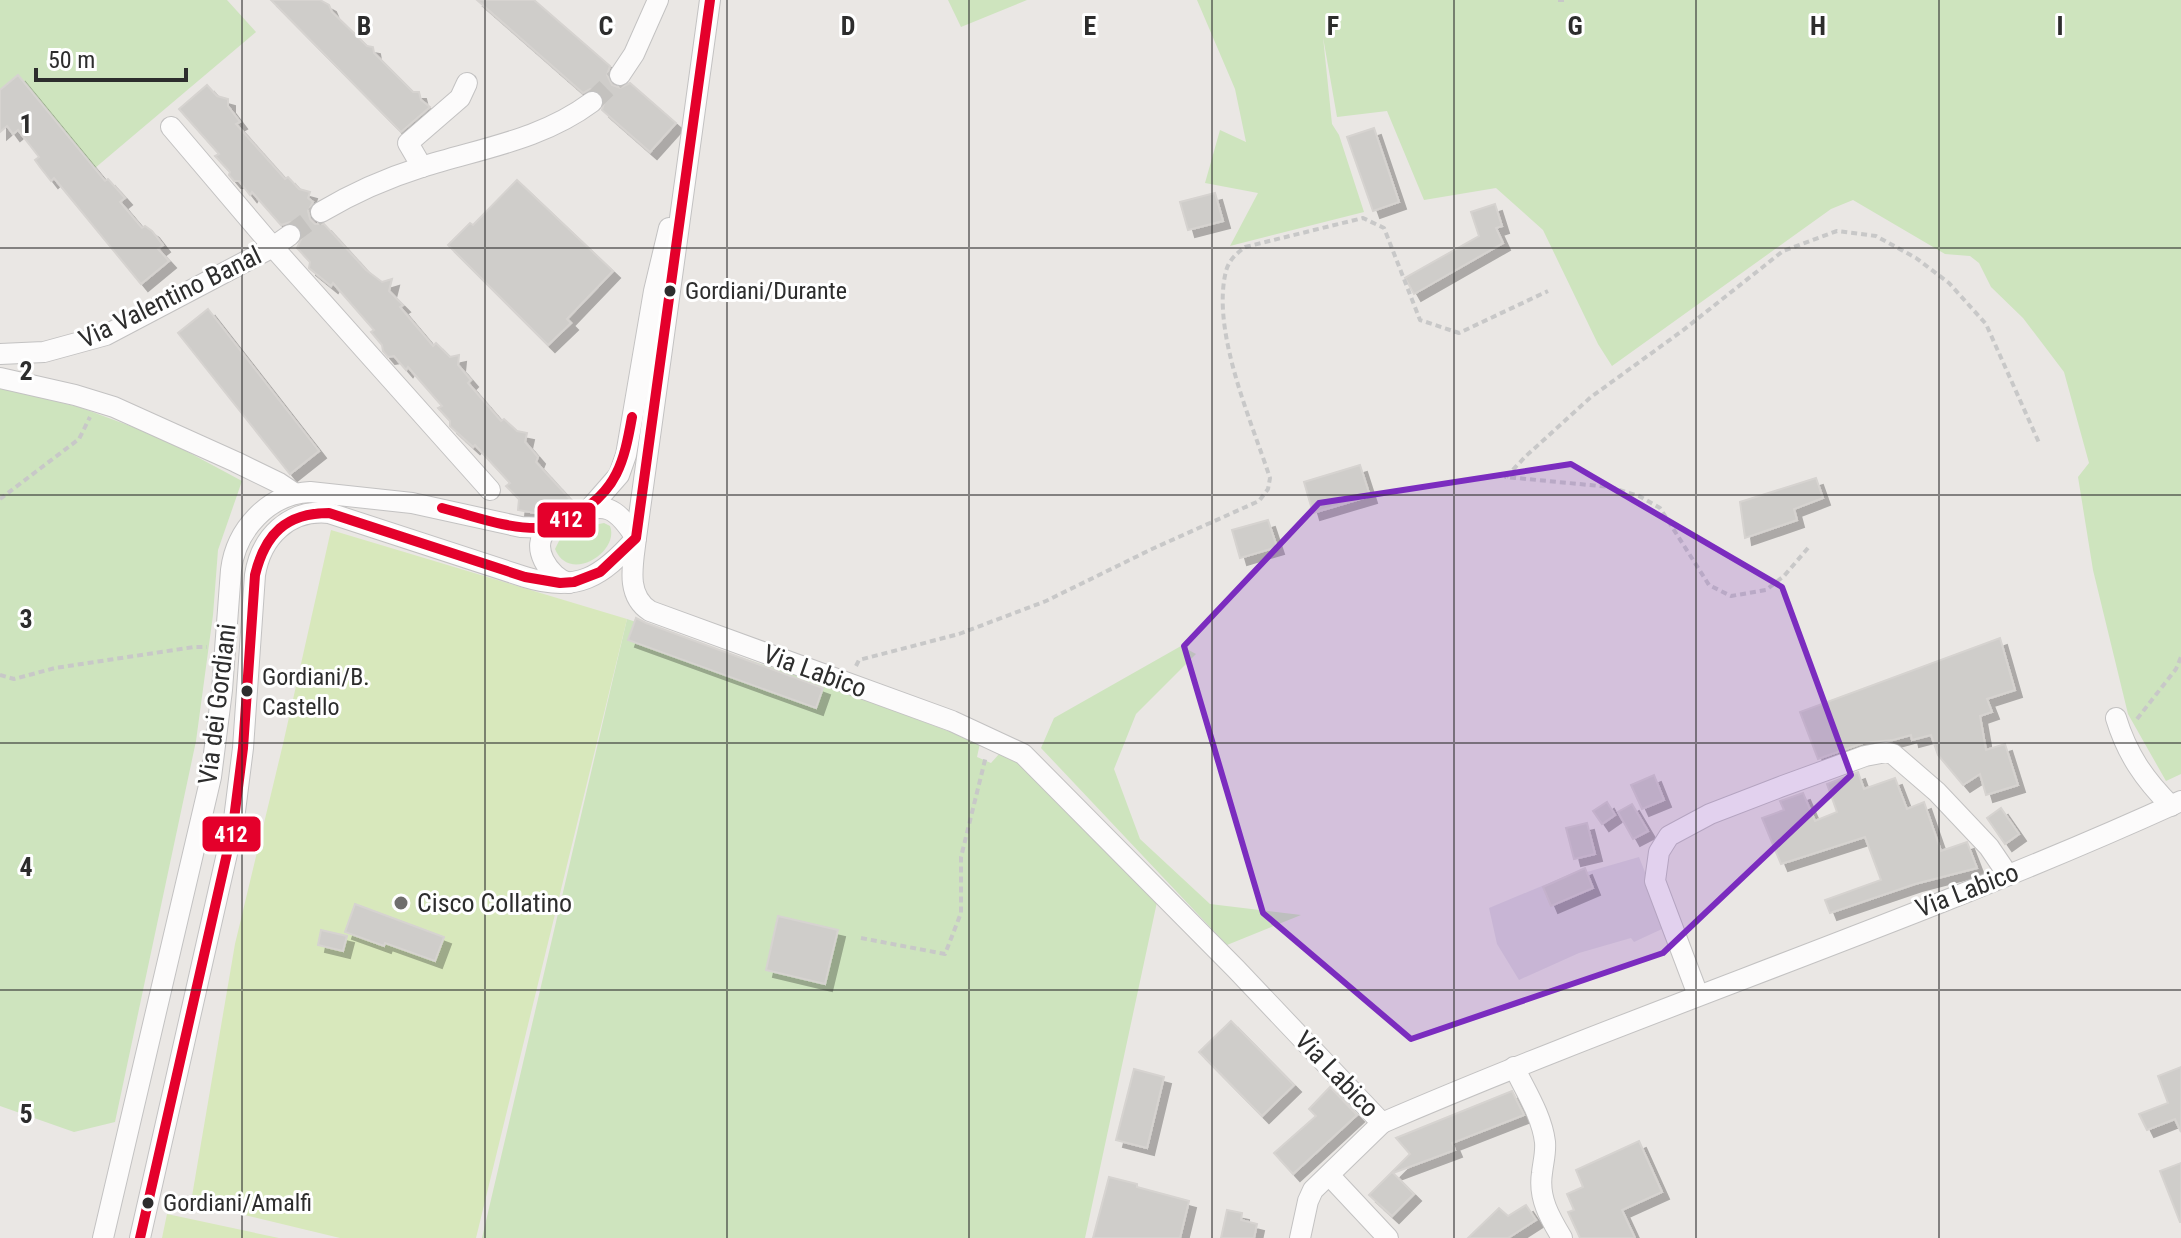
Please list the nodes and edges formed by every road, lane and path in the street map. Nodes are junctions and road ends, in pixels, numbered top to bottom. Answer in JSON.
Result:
{"nodes":[{"id":1,"x":657,"y":0,"type":"edge"},
{"id":2,"x":710,"y":0,"type":"edge"},
{"id":3,"x":1558,"y":0,"type":"edge"},
{"id":4,"x":1567,"y":0,"type":"edge"},
{"id":5,"x":620,"y":75,"type":"tunnel mouth"},
{"id":6,"x":467,"y":83,"type":"dead end"},
{"id":7,"x":579,"y":107,"type":"tunnel mouth"},
{"id":8,"x":171,"y":127,"type":"dead end"},
{"id":9,"x":422,"y":167,"type":"junction"},
{"id":10,"x":684,"y":178,"type":"junction"},
{"id":11,"x":321,"y":212,"type":"tunnel mouth"},
{"id":12,"x":282,"y":241,"type":"junction"},
{"id":13,"x":1548,"y":291,"type":"dead end"},
{"id":14,"x":0,"y":354,"type":"edge"},
{"id":15,"x":0,"y":378,"type":"edge"},
{"id":16,"x":90,"y":399,"type":"junction"},
{"id":17,"x":2040,"y":445,"type":"dead end"},
{"id":18,"x":490,"y":490,"type":"dead end"},
{"id":19,"x":294,"y":493,"type":"junction"},
{"id":20,"x":0,"y":499,"type":"edge"},
{"id":21,"x":591,"y":507,"type":"junction"},
{"id":22,"x":549,"y":528,"type":"junction"},
{"id":23,"x":636,"y":538,"type":"junction"},
{"id":24,"x":1808,"y":548,"type":"dead end"},
{"id":25,"x":569,"y":583,"type":"junction"},
{"id":26,"x":213,"y":648,"type":"dead end"},
{"id":27,"x":2181,"y":657,"type":"edge"},
{"id":28,"x":0,"y":675,"type":"edge"},
{"id":29,"x":849,"y":683,"type":"junction"},
{"id":30,"x":2118,"y":726,"type":"joint"},
{"id":31,"x":993,"y":739,"type":"junction"},
{"id":32,"x":2176,"y":803,"type":"edge"},
{"id":33,"x":2008,"y":875,"type":"junction"},
{"id":34,"x":861,"y":938,"type":"dead end"},
{"id":35,"x":1698,"y":995,"type":"junction"},
{"id":36,"x":1514,"y":1067,"type":"junction"},
{"id":37,"x":1382,"y":1123,"type":"junction"},
{"id":38,"x":1329,"y":1175,"type":"junction"},
{"id":39,"x":103,"y":1238,"type":"edge"},
{"id":40,"x":140,"y":1238,"type":"edge"},
{"id":41,"x":1300,"y":1238,"type":"edge"},
{"id":42,"x":1388,"y":1238,"type":"edge"},
{"id":43,"x":1562,"y":1238,"type":"edge"}],
"edges":[{"from":1,"to":5,"type":"street"},
{"from":2,"to":10,"type":"street"},
{"from":3,"to":4,"type":"path"},
{"from":6,"to":9,"type":"street"},
{"from":7,"to":9,"type":"street"},
{"from":8,"to":12,"type":"street"},
{"from":9,"to":11,"type":"street"},
{"from":10,"to":21,"type":"street"},
{"from":10,"to":23,"type":"street"},
{"from":12,"to":14,"type":"street","name":"Via Valentino Banal"},
{"from":12,"to":18,"type":"street"},
{"from":13,"to":29,"type":"path"},
{"from":15,"to":16,"type":"street"},
{"from":16,"to":19,"type":"street"},
{"from":16,"to":20,"type":"path"},
{"from":17,"to":24,"type":"path"},
{"from":19,"to":22,"type":"street"},
{"from":19,"to":39,"type":"street","name":"Via dei Gordiani"},
{"from":21,"to":22,"type":"street"},
{"from":21,"to":23,"type":"street"},
{"from":22,"to":25,"type":"street"},
{"from":23,"to":25,"type":"street"},
{"from":23,"to":29,"type":"street","name":"Via Labico"},
{"from":25,"to":40,"type":"street","name":"Via dei Gordiani"},
{"from":26,"to":28,"type":"path"},
{"from":27,"to":30,"type":"path"},
{"from":29,"to":31,"type":"street","name":"Via Labico"},
{"from":30,"to":32,"type":"street"},
{"from":31,"to":34,"type":"path"},
{"from":31,"to":37,"type":"street","name":"Via Labico"},
{"from":32,"to":33,"type":"street","name":"Via Labico"},
{"from":33,"to":35,"type":"street","name":"Via Labico"},
{"from":33,"to":35,"type":"street"},
{"from":35,"to":36,"type":"street","name":"Via Labico"},
{"from":36,"to":37,"type":"street","name":"Via Labico"},
{"from":36,"to":43,"type":"street"},
{"from":37,"to":38,"type":"street"},
{"from":38,"to":41,"type":"street"},
{"from":38,"to":42,"type":"street"}]}
